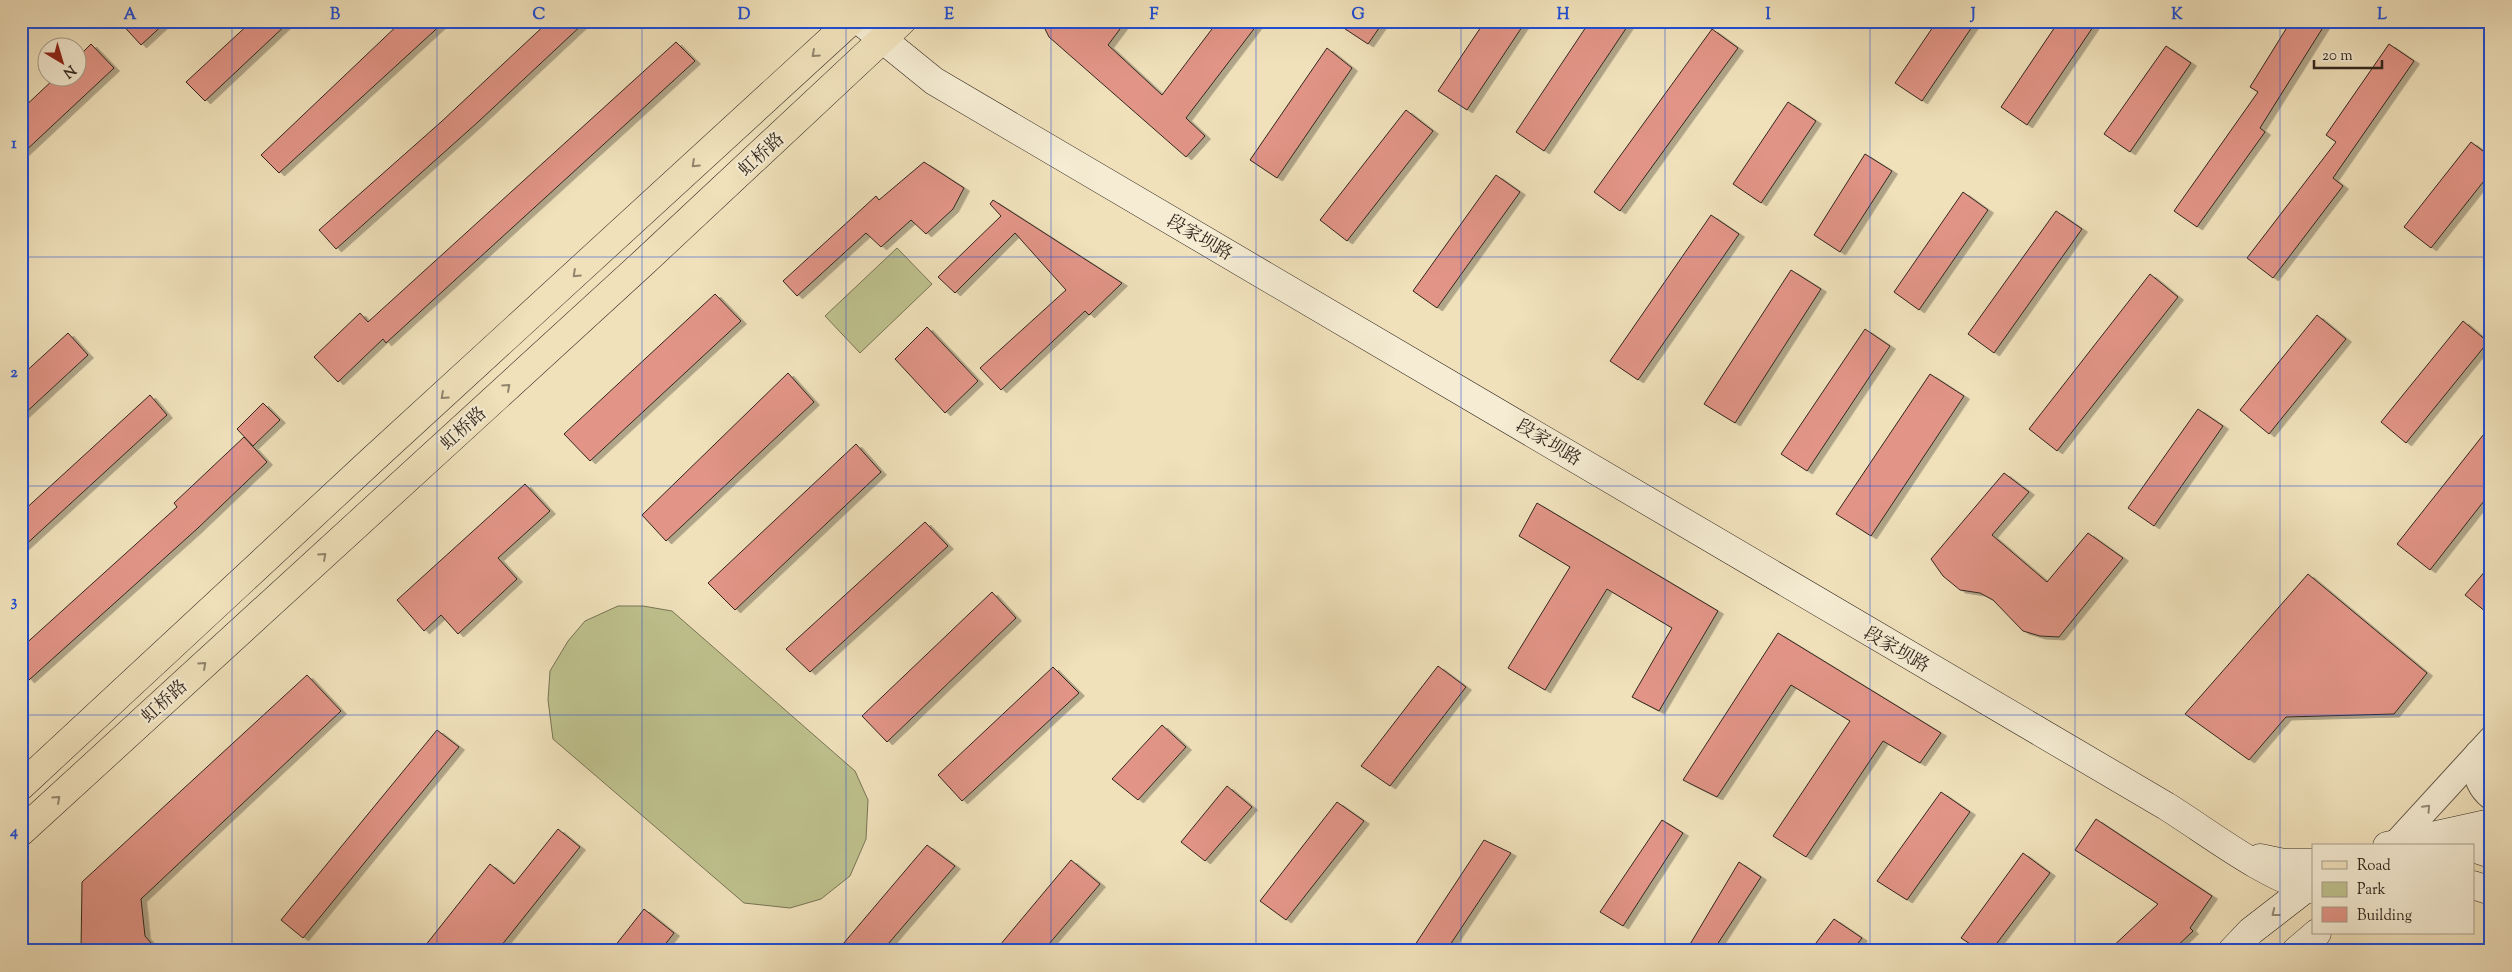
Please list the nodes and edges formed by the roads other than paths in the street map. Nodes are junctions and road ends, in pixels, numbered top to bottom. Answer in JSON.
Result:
{"nodes":[{"id":1,"x":851,"y":21,"type":"edge"},
{"id":2,"x":860,"y":21,"type":"edge"},
{"id":3,"x":902,"y":21,"type":"edge"},
{"id":4,"x":882,"y":41,"type":"junction"},
{"id":5,"x":2484,"y":746,"type":"edge"},
{"id":6,"x":21,"y":786,"type":"edge"},
{"id":7,"x":2491,"y":796,"type":"edge"},
{"id":8,"x":2491,"y":823,"type":"edge"},
{"id":9,"x":21,"y":832,"type":"edge"},
{"id":10,"x":2392,"y":844,"type":"edge"},
{"id":11,"x":2396,"y":844,"type":"edge"},
{"id":12,"x":2409,"y":844,"type":"edge"},
{"id":13,"x":2453,"y":844,"type":"edge"},
{"id":14,"x":2474,"y":848,"type":"edge"},
{"id":15,"x":2491,"y":854,"type":"edge"},
{"id":16,"x":2244,"y":855,"type":"junction"},
{"id":17,"x":2312,"y":863,"type":"edge"},
{"id":18,"x":2491,"y":863,"type":"edge"},
{"id":19,"x":2474,"y":865,"type":"edge"},
{"id":20,"x":2312,"y":884,"type":"edge"},
{"id":21,"x":2474,"y":884,"type":"edge"},
{"id":22,"x":2312,"y":889,"type":"edge"},
{"id":23,"x":2491,"y":891,"type":"edge"},
{"id":24,"x":2316,"y":934,"type":"edge"},
{"id":25,"x":2232,"y":951,"type":"edge"},
{"id":26,"x":2296,"y":951,"type":"edge"}],
"edges":[{"from":1,"to":6,"type":"main road","name":"虹桥路","one_way":true},
{"from":2,"to":4,"type":"street","name":"段家坝路"},
{"from":3,"to":4,"type":"main road","name":"虹桥路"},
{"from":9,"to":4,"type":"main road","name":"虹桥路","one_way":true},
{"from":4,"to":16,"type":"street","name":"段家坝路"},
{"from":5,"to":7,"type":"street"},
{"from":10,"to":5,"type":"street","one_way":true},
{"from":8,"to":11,"type":"street"},
{"from":12,"to":13,"type":"street"},
{"from":14,"to":15,"type":"street"},
{"from":16,"to":17,"type":"street","name":"段家坝路"},
{"from":16,"to":22,"type":"street","name":"段家坝路"},
{"from":18,"to":19,"type":"street"},
{"from":20,"to":25,"type":"street","one_way":true},
{"from":21,"to":23,"type":"street"},
{"from":24,"to":26,"type":"street"}]}
